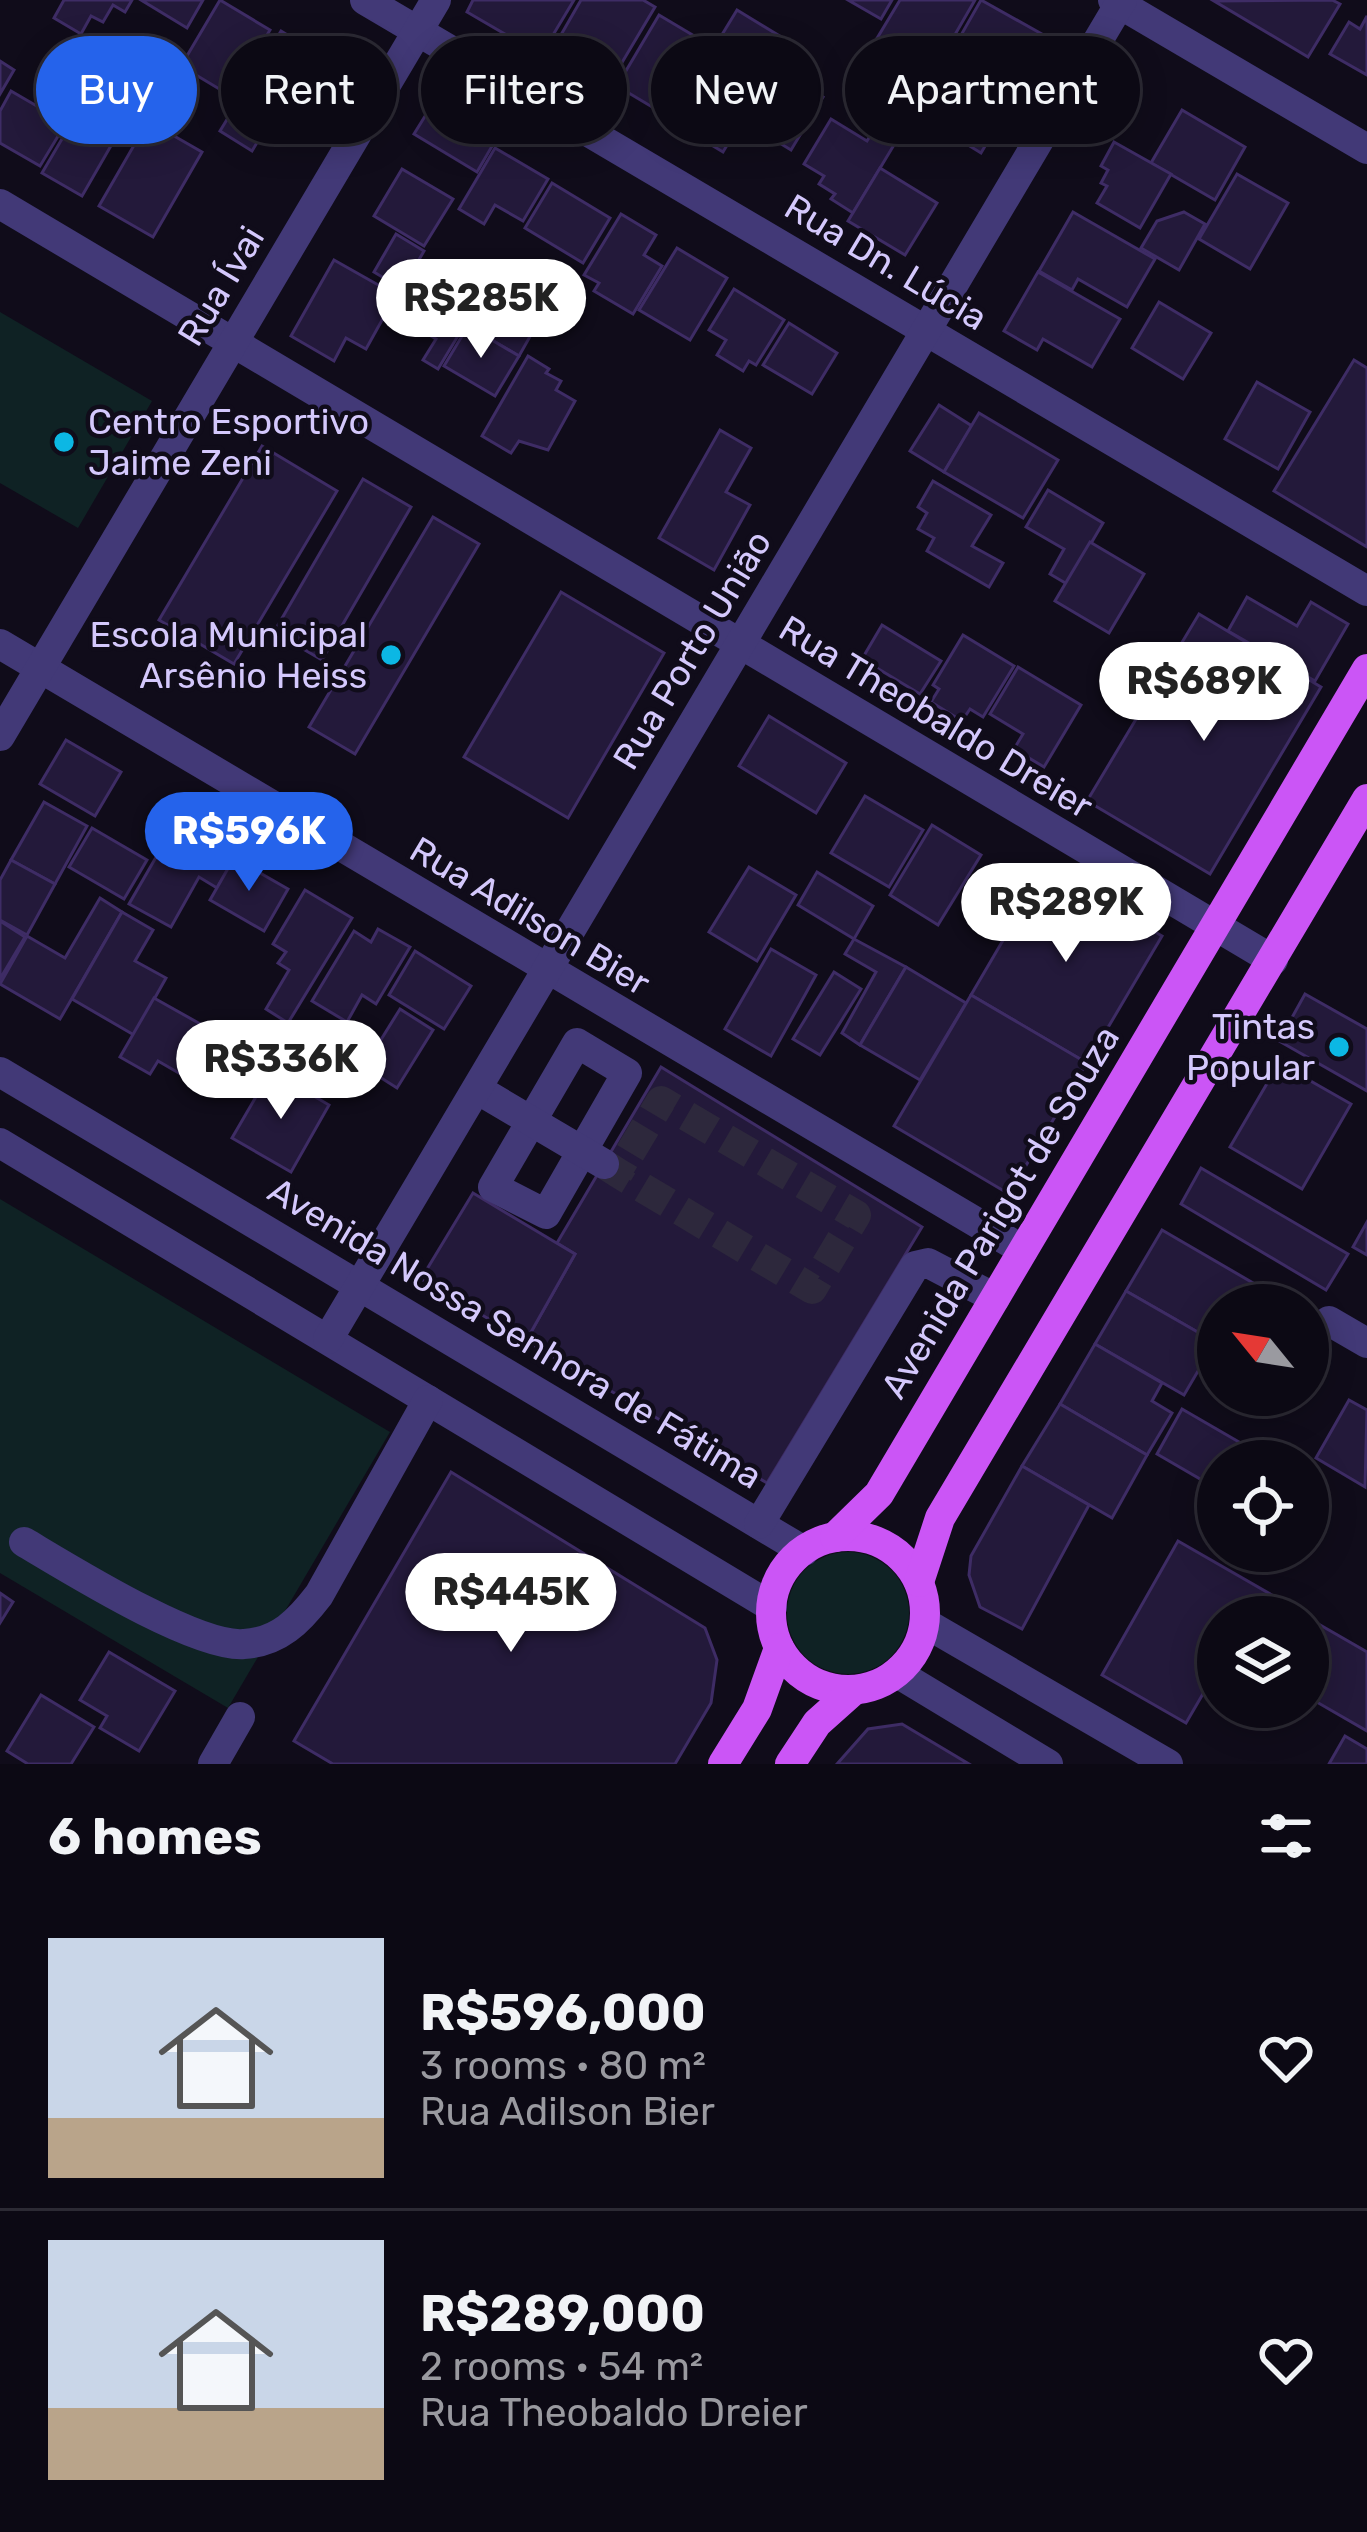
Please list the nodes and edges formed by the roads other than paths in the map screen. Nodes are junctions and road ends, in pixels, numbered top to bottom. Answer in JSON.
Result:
{"nodes":[{"id":1,"x":364,"y":0,"type":"edge"},
{"id":2,"x":436,"y":0,"type":"edge"},
{"id":3,"x":1118,"y":1,"type":"edge"},
{"id":4,"x":417,"y":31,"type":"junction"},
{"id":5,"x":1367,"y":149,"type":"edge"},
{"id":6,"x":0,"y":204,"type":"edge"},
{"id":7,"x":926,"y":331,"type":"junction"},
{"id":8,"x":232,"y":343,"type":"junction"},
{"id":9,"x":1367,"y":591,"type":"edge"},
{"id":10,"x":0,"y":644,"type":"edge"},
{"id":11,"x":740,"y":645,"type":"junction"},
{"id":12,"x":41,"y":669,"type":"junction"},
{"id":13,"x":1367,"y":669,"type":"edge"},
{"id":14,"x":0,"y":736,"type":"edge"},
{"id":15,"x":1366,"y":804,"type":"edge"},
{"id":16,"x":1214,"y":928,"type":"junction"},
{"id":17,"x":1273,"y":960,"type":"junction"},
{"id":18,"x":546,"y":972,"type":"junction"},
{"id":19,"x":0,"y":1072,"type":"edge"},
{"id":20,"x":477,"y":1089,"type":"junction"},
{"id":21,"x":532,"y":1121,"type":"junction"},
{"id":22,"x":0,"y":1143,"type":"edge"},
{"id":23,"x":593,"y":1158,"type":"junction"},
{"id":24,"x":1023,"y":1250,"type":"junction"},
{"id":25,"x":360,"y":1286,"type":"junction"},
{"id":26,"x":995,"y":1298,"type":"junction"},
{"id":27,"x":1329,"y":1321,"type":"dead end"},
{"id":28,"x":328,"y":1339,"type":"junction"},
{"id":29,"x":1367,"y":1342,"type":"edge"},
{"id":30,"x":428,"y":1400,"type":"junction"},
{"id":31,"x":759,"y":1524,"type":"junction"},
{"id":32,"x":835,"y":1537,"type":"junction"},
{"id":33,"x":24,"y":1542,"type":"dead end"},
{"id":34,"x":804,"y":1551,"type":"junction"},
{"id":35,"x":919,"y":1582,"type":"junction"},
{"id":36,"x":772,"y":1607,"type":"junction"},
{"id":37,"x":925,"y":1623,"type":"junction"},
{"id":38,"x":779,"y":1648,"type":"junction"},
{"id":39,"x":897,"y":1673,"type":"junction"},
{"id":40,"x":854,"y":1690,"type":"junction"},
{"id":41,"x":241,"y":1717,"type":"dead end"},
{"id":42,"x":212,"y":1764,"type":"edge"},
{"id":43,"x":723,"y":1764,"type":"edge"},
{"id":44,"x":790,"y":1764,"type":"edge"},
{"id":45,"x":1048,"y":1764,"type":"edge"},
{"id":46,"x":1168,"y":1764,"type":"edge"}],
"edges":[{"from":1,"to":4,"type":"street","name":"Rua Dn. Lúcia"},
{"from":2,"to":4,"type":"street","name":"Rua Ívai"},
{"from":3,"to":5,"type":"street"},
{"from":3,"to":7,"type":"street","name":"Rua Porto União"},
{"from":4,"to":7,"type":"street","name":"Rua Dn. Lúcia"},
{"from":4,"to":8,"type":"street","name":"Rua Ívai"},
{"from":6,"to":8,"type":"street","name":"Rua Theobaldo Dreier"},
{"from":7,"to":9,"type":"street","name":"Rua Dn. Lúcia"},
{"from":7,"to":11,"type":"street","name":"Rua Porto União"},
{"from":8,"to":11,"type":"street","name":"Rua Theobaldo Dreier"},
{"from":8,"to":12,"type":"street","name":"Rua Ívai"},
{"from":10,"to":12,"type":"street","name":"Rua Adilson Bier"},
{"from":11,"to":16,"type":"street","name":"Rua Theobaldo Dreier"},
{"from":11,"to":18,"type":"street","name":"Rua Porto União"},
{"from":12,"to":14,"type":"street","name":"Rua Ívai"},
{"from":12,"to":18,"type":"street","name":"Rua Adilson Bier"},
{"from":13,"to":16,"type":"main road","name":"Avenida Parigot de Souza"},
{"from":15,"to":17,"type":"main road"},
{"from":16,"to":17,"type":"street","name":"Rua Theobaldo Dreier"},
{"from":16,"to":24,"type":"main road","name":"Avenida Parigot de Souza"},
{"from":17,"to":35,"type":"main road"},
{"from":18,"to":20,"type":"street","name":"Rua Porto União"},
{"from":18,"to":24,"type":"street","name":"Rua Adilson Bier"},
{"from":19,"to":25,"type":"street","name":"Avenida Nossa Senhora de Fátima"},
{"from":20,"to":21,"type":"street"},
{"from":20,"to":25,"type":"street","name":"Rua Porto União"},
{"from":21,"to":23,"type":"street"},
{"from":21,"to":23,"type":"street"},
{"from":21,"to":23,"type":"street"},
{"from":22,"to":28,"type":"street"},
{"from":24,"to":26,"type":"main road","name":"Avenida Parigot de Souza"},
{"from":25,"to":28,"type":"street","name":"Rua Porto União"},
{"from":25,"to":31,"type":"street","name":"Avenida Nossa Senhora de Fátima"},
{"from":26,"to":31,"type":"street"},
{"from":26,"to":32,"type":"main road","name":"Avenida Parigot de Souza"},
{"from":27,"to":29,"type":"street"},
{"from":28,"to":30,"type":"street"},
{"from":30,"to":33,"type":"street"},
{"from":30,"to":36,"type":"street"},
{"from":31,"to":34,"type":"street","name":"Avenida Nossa Senhora de Fátima"},
{"from":32,"to":34,"type":"main road","name":"Avenida Parigot de Souza"},
{"from":32,"to":35,"type":"main road"},
{"from":34,"to":36,"type":"main road"},
{"from":35,"to":37,"type":"main road"},
{"from":36,"to":38,"type":"main road"},
{"from":37,"to":39,"type":"main road"},
{"from":37,"to":46,"type":"street"},
{"from":38,"to":40,"type":"main road"},
{"from":38,"to":43,"type":"main road"},
{"from":39,"to":40,"type":"main road"},
{"from":39,"to":45,"type":"street"},
{"from":40,"to":44,"type":"main road"},
{"from":41,"to":42,"type":"street"}]}
